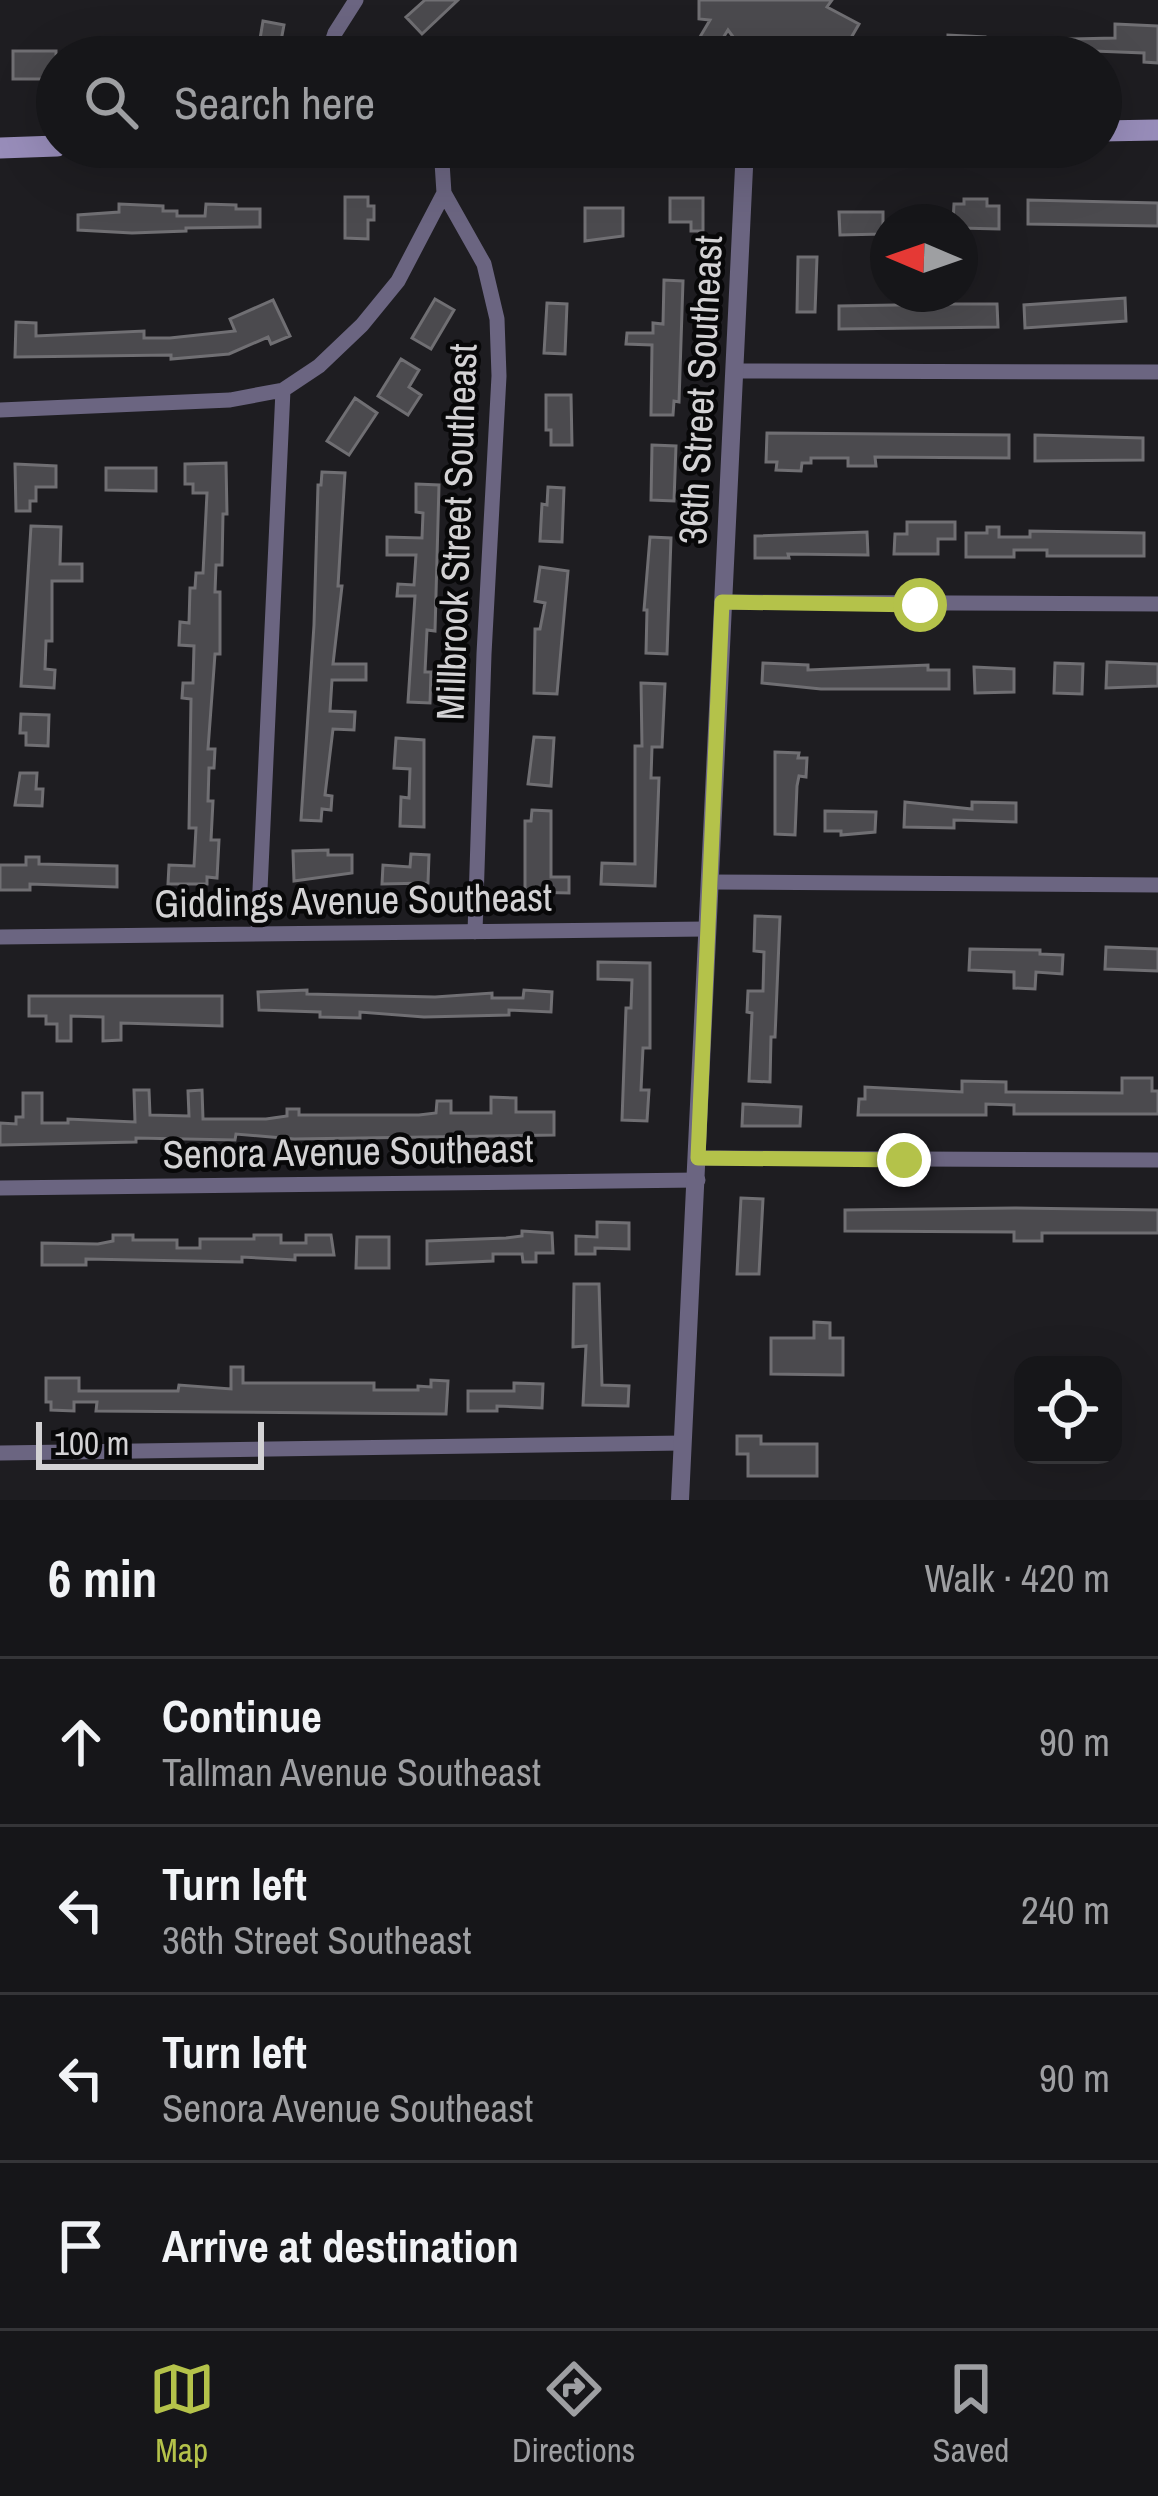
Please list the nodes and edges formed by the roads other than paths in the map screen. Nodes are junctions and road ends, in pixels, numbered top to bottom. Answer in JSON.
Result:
{"nodes":[{"id":1,"x":356,"y":0,"type":"edge"},
{"id":2,"x":334,"y":36,"type":"edge"},
{"id":3,"x":1122,"y":130,"type":"edge"},
{"id":4,"x":1158,"y":130,"type":"edge"},
{"id":5,"x":36,"y":147,"type":"edge"},
{"id":6,"x":0,"y":148,"type":"edge"},
{"id":7,"x":442,"y":168,"type":"edge"},
{"id":8,"x":744,"y":168,"type":"edge"},
{"id":9,"x":444,"y":193,"type":"junction"},
{"id":10,"x":734,"y":371,"type":"junction"},
{"id":11,"x":1158,"y":372,"type":"edge"},
{"id":12,"x":283,"y":391,"type":"junction"},
{"id":13,"x":0,"y":410,"type":"edge"},
{"id":14,"x":722,"y":602,"type":"junction"},
{"id":15,"x":1158,"y":604,"type":"edge"},
{"id":16,"x":709,"y":882,"type":"junction"},
{"id":17,"x":1158,"y":885,"type":"edge"},
{"id":18,"x":706,"y":928,"type":"junction"},
{"id":19,"x":476,"y":932,"type":"junction"},
{"id":20,"x":259,"y":933,"type":"junction"},
{"id":21,"x":0,"y":937,"type":"edge"},
{"id":22,"x":698,"y":1158,"type":"junction"},
{"id":23,"x":1158,"y":1160,"type":"edge"},
{"id":24,"x":698,"y":1180,"type":"junction"},
{"id":25,"x":0,"y":1189,"type":"edge"},
{"id":26,"x":683,"y":1443,"type":"junction"},
{"id":27,"x":0,"y":1453,"type":"edge"},
{"id":28,"x":680,"y":1500,"type":"edge"}],
"edges":[{"from":1,"to":2,"type":"street"},
{"from":3,"to":4,"type":"main road"},
{"from":5,"to":6,"type":"main road"},
{"from":7,"to":9,"type":"street","name":"Millbrook Street Southeast"},
{"from":8,"to":10,"type":"street","name":"36th Street Southeast"},
{"from":9,"to":12,"type":"street"},
{"from":9,"to":19,"type":"street","name":"Millbrook Street Southeast"},
{"from":10,"to":11,"type":"street"},
{"from":10,"to":14,"type":"street","name":"36th Street Southeast"},
{"from":12,"to":13,"type":"street"},
{"from":12,"to":20,"type":"street"},
{"from":14,"to":15,"type":"street"},
{"from":14,"to":16,"type":"street","name":"36th Street Southeast"},
{"from":16,"to":17,"type":"street"},
{"from":16,"to":18,"type":"street","name":"36th Street Southeast"},
{"from":18,"to":19,"type":"street","name":"Giddings Avenue Southeast"},
{"from":18,"to":22,"type":"street","name":"36th Street Southeast"},
{"from":19,"to":20,"type":"street","name":"Giddings Avenue Southeast"},
{"from":20,"to":21,"type":"street","name":"Giddings Avenue Southeast"},
{"from":22,"to":23,"type":"street"},
{"from":22,"to":24,"type":"street","name":"36th Street Southeast"},
{"from":24,"to":25,"type":"street","name":"Senora Avenue Southeast"},
{"from":24,"to":26,"type":"street","name":"36th Street Southeast"},
{"from":26,"to":27,"type":"street"},
{"from":26,"to":28,"type":"street","name":"36th Street Southeast"}]}
